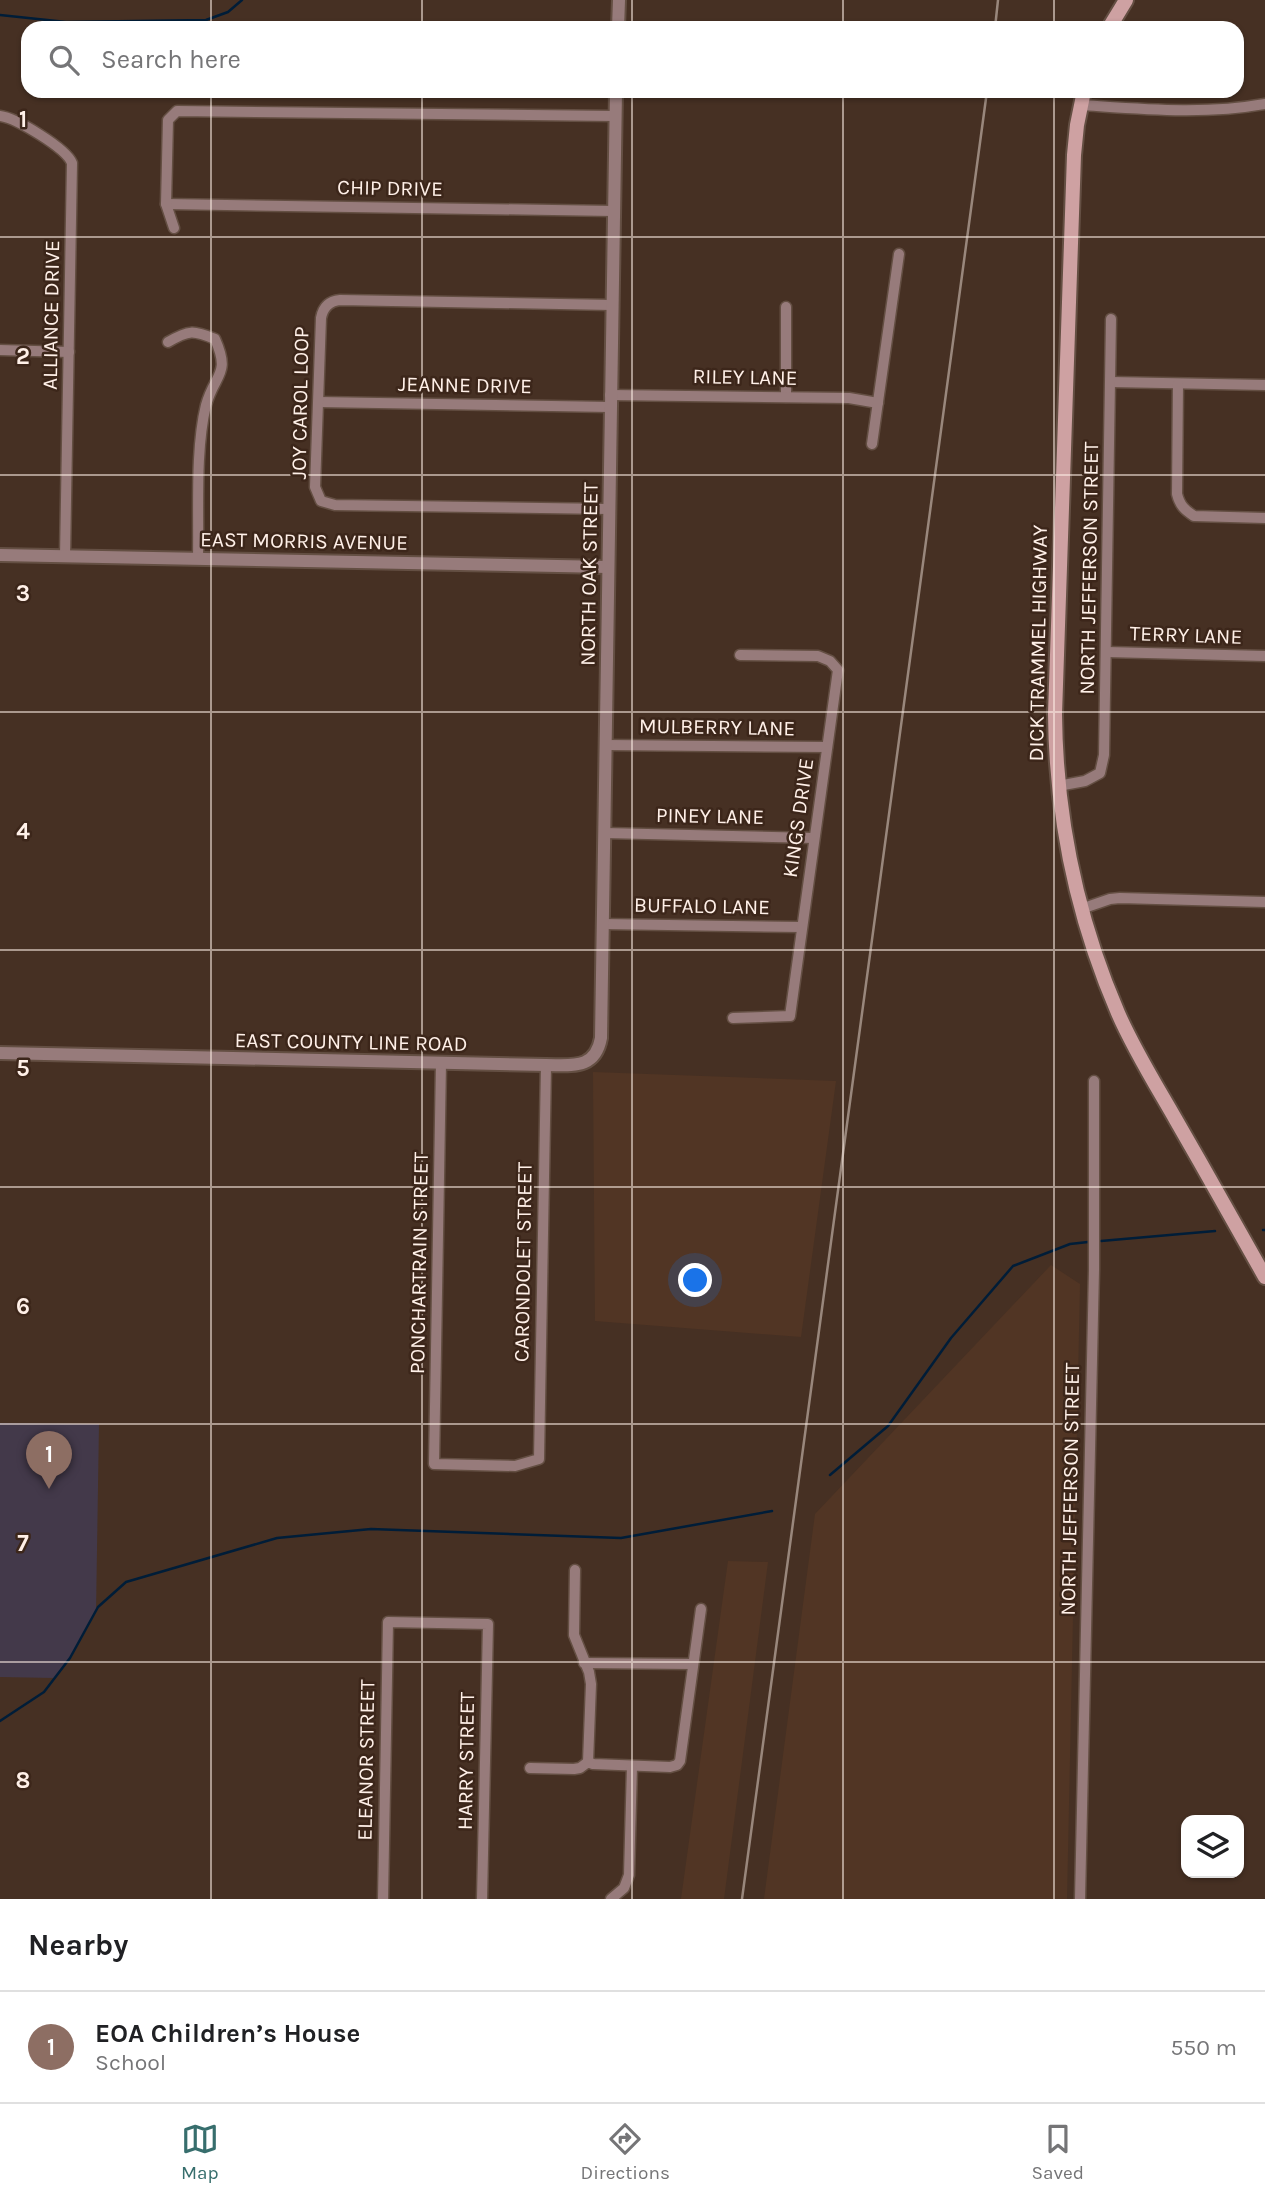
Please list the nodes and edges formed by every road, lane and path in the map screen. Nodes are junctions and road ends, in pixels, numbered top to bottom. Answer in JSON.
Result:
{"nodes":[{"id":1,"x":619,"y":0,"type":"edge"},
{"id":2,"x":1126,"y":0,"type":"edge"},
{"id":3,"x":618,"y":21,"type":"edge"},
{"id":4,"x":1113,"y":21,"type":"edge"},
{"id":5,"x":616,"y":98,"type":"edge"},
{"id":6,"x":1082,"y":98,"type":"edge"},
{"id":7,"x":1265,"y":104,"type":"edge"},
{"id":8,"x":0,"y":116,"type":"edge"},
{"id":9,"x":615,"y":116,"type":"junction"},
{"id":10,"x":166,"y":204,"type":"junction"},
{"id":11,"x":613,"y":211,"type":"junction"},
{"id":12,"x":174,"y":228,"type":"dead end"},
{"id":13,"x":899,"y":254,"type":"dead end"},
{"id":14,"x":611,"y":305,"type":"junction"},
{"id":15,"x":786,"y":307,"type":"dead end"},
{"id":16,"x":1111,"y":319,"type":"dead end"},
{"id":17,"x":169,"y":342,"type":"dead end"},
{"id":18,"x":0,"y":350,"type":"edge"},
{"id":19,"x":69,"y":352,"type":"junction"},
{"id":20,"x":1111,"y":382,"type":"junction"},
{"id":21,"x":1178,"y":384,"type":"junction"},
{"id":22,"x":1265,"y":385,"type":"edge"},
{"id":23,"x":786,"y":397,"type":"junction"},
{"id":24,"x":610,"y":401,"type":"junction"},
{"id":25,"x":319,"y":402,"type":"junction"},
{"id":26,"x":878,"y":403,"type":"junction"},
{"id":27,"x":872,"y":444,"type":"dead end"},
{"id":28,"x":609,"y":509,"type":"junction"},
{"id":29,"x":1265,"y":518,"type":"edge"},
{"id":30,"x":0,"y":555,"type":"edge"},
{"id":31,"x":65,"y":556,"type":"junction"},
{"id":32,"x":198,"y":558,"type":"junction"},
{"id":33,"x":608,"y":567,"type":"junction"},
{"id":34,"x":1107,"y":652,"type":"junction"},
{"id":35,"x":740,"y":654,"type":"dead end"},
{"id":36,"x":1265,"y":656,"type":"edge"},
{"id":37,"x":607,"y":745,"type":"junction"},
{"id":38,"x":827,"y":747,"type":"junction"},
{"id":39,"x":1058,"y":786,"type":"junction"},
{"id":40,"x":605,"y":833,"type":"junction"},
{"id":41,"x":814,"y":838,"type":"junction"},
{"id":42,"x":1265,"y":902,"type":"edge"},
{"id":43,"x":1081,"y":909,"type":"junction"},
{"id":44,"x":603,"y":924,"type":"junction"},
{"id":45,"x":801,"y":927,"type":"junction"},
{"id":46,"x":733,"y":1018,"type":"dead end"},
{"id":47,"x":0,"y":1053,"type":"edge"},
{"id":48,"x":594,"y":1057,"type":"joint"},
{"id":49,"x":441,"y":1063,"type":"junction"},
{"id":50,"x":546,"y":1065,"type":"junction"},
{"id":51,"x":1094,"y":1081,"type":"dead end"},
{"id":52,"x":1265,"y":1277,"type":"edge"},
{"id":53,"x":539,"y":1459,"type":"joint"},
{"id":54,"x":575,"y":1570,"type":"dead end"},
{"id":55,"x":701,"y":1609,"type":"dead end"},
{"id":56,"x":388,"y":1622,"type":"joint"},
{"id":57,"x":584,"y":1663,"type":"junction"},
{"id":58,"x":693,"y":1664,"type":"junction"},
{"id":59,"x":589,"y":1762,"type":"junction"},
{"id":60,"x":632,"y":1766,"type":"junction"},
{"id":61,"x":530,"y":1768,"type":"dead end"},
{"id":62,"x":383,"y":1899,"type":"edge"},
{"id":63,"x":482,"y":1899,"type":"edge"},
{"id":64,"x":611,"y":1899,"type":"edge"},
{"id":65,"x":1080,"y":1899,"type":"edge"}],
"edges":[{"from":1,"to":3,"type":"street"},
{"from":2,"to":4,"type":"main road"},
{"from":5,"to":9,"type":"street","name":"NORTH OAK STREET"},
{"from":6,"to":7,"type":"street"},
{"from":6,"to":39,"type":"main road","name":"DICK TRAMMEL HIGHWAY"},
{"from":8,"to":19,"type":"street","name":"ALLIANCE DRIVE"},
{"from":9,"to":10,"type":"street"},
{"from":9,"to":11,"type":"street","name":"NORTH OAK STREET"},
{"from":10,"to":11,"type":"street","name":"CHIP DRIVE"},
{"from":10,"to":12,"type":"street"},
{"from":11,"to":14,"type":"street","name":"NORTH OAK STREET"},
{"from":13,"to":26,"type":"street"},
{"from":14,"to":24,"type":"street","name":"NORTH OAK STREET"},
{"from":14,"to":25,"type":"street","name":"JOY CAROL LOOP"},
{"from":15,"to":23,"type":"street"},
{"from":16,"to":20,"type":"street","name":"NORTH JEFFERSON STREET"},
{"from":17,"to":32,"type":"street"},
{"from":18,"to":19,"type":"street"},
{"from":19,"to":31,"type":"street","name":"ALLIANCE DRIVE"},
{"from":20,"to":21,"type":"street"},
{"from":20,"to":34,"type":"street","name":"NORTH JEFFERSON STREET"},
{"from":21,"to":22,"type":"street"},
{"from":21,"to":29,"type":"street"},
{"from":23,"to":24,"type":"street","name":"RILEY LANE"},
{"from":23,"to":26,"type":"street","name":"RILEY LANE"},
{"from":24,"to":25,"type":"street","name":"JEANNE DRIVE"},
{"from":24,"to":28,"type":"street","name":"NORTH OAK STREET"},
{"from":25,"to":28,"type":"street","name":"JOY CAROL LOOP"},
{"from":26,"to":27,"type":"street"},
{"from":28,"to":33,"type":"street","name":"NORTH OAK STREET"},
{"from":30,"to":31,"type":"street","name":"EAST MORRIS AVENUE"},
{"from":31,"to":32,"type":"street","name":"EAST MORRIS AVENUE"},
{"from":32,"to":33,"type":"street","name":"EAST MORRIS AVENUE"},
{"from":33,"to":37,"type":"street","name":"NORTH OAK STREET"},
{"from":34,"to":36,"type":"street","name":"TERRY LANE"},
{"from":34,"to":39,"type":"street","name":"NORTH JEFFERSON STREET"},
{"from":35,"to":38,"type":"street","name":"KINGS DRIVE"},
{"from":37,"to":38,"type":"street","name":"MULBERRY LANE"},
{"from":37,"to":40,"type":"street","name":"NORTH OAK STREET"},
{"from":38,"to":41,"type":"street","name":"KINGS DRIVE"},
{"from":39,"to":43,"type":"main road","name":"DICK TRAMMEL HIGHWAY"},
{"from":40,"to":41,"type":"street","name":"PINEY LANE"},
{"from":40,"to":44,"type":"street","name":"NORTH OAK STREET"},
{"from":41,"to":45,"type":"street","name":"KINGS DRIVE"},
{"from":42,"to":43,"type":"street"},
{"from":43,"to":52,"type":"main road","name":"DICK TRAMMEL HIGHWAY"},
{"from":44,"to":45,"type":"street","name":"BUFFALO LANE"},
{"from":44,"to":48,"type":"street","name":"NORTH OAK STREET"},
{"from":45,"to":46,"type":"street","name":"KINGS DRIVE"},
{"from":47,"to":49,"type":"street","name":"EAST COUNTY LINE ROAD"},
{"from":48,"to":50,"type":"street","name":"EAST COUNTY LINE ROAD"},
{"from":49,"to":50,"type":"street","name":"EAST COUNTY LINE ROAD"},
{"from":49,"to":53,"type":"street","name":"PONCHARTRAIN STREET"},
{"from":50,"to":53,"type":"street","name":"CARONDOLET STREET"},
{"from":51,"to":65,"type":"street","name":"NORTH JEFFERSON STREET"},
{"from":54,"to":57,"type":"street"},
{"from":55,"to":58,"type":"street"},
{"from":56,"to":62,"type":"street","name":"ELEANOR STREET"},
{"from":56,"to":63,"type":"street","name":"HARRY STREET"},
{"from":57,"to":58,"type":"street"},
{"from":57,"to":59,"type":"street"},
{"from":58,"to":60,"type":"street"},
{"from":59,"to":60,"type":"street"},
{"from":59,"to":61,"type":"street"},
{"from":60,"to":64,"type":"street"}]}
